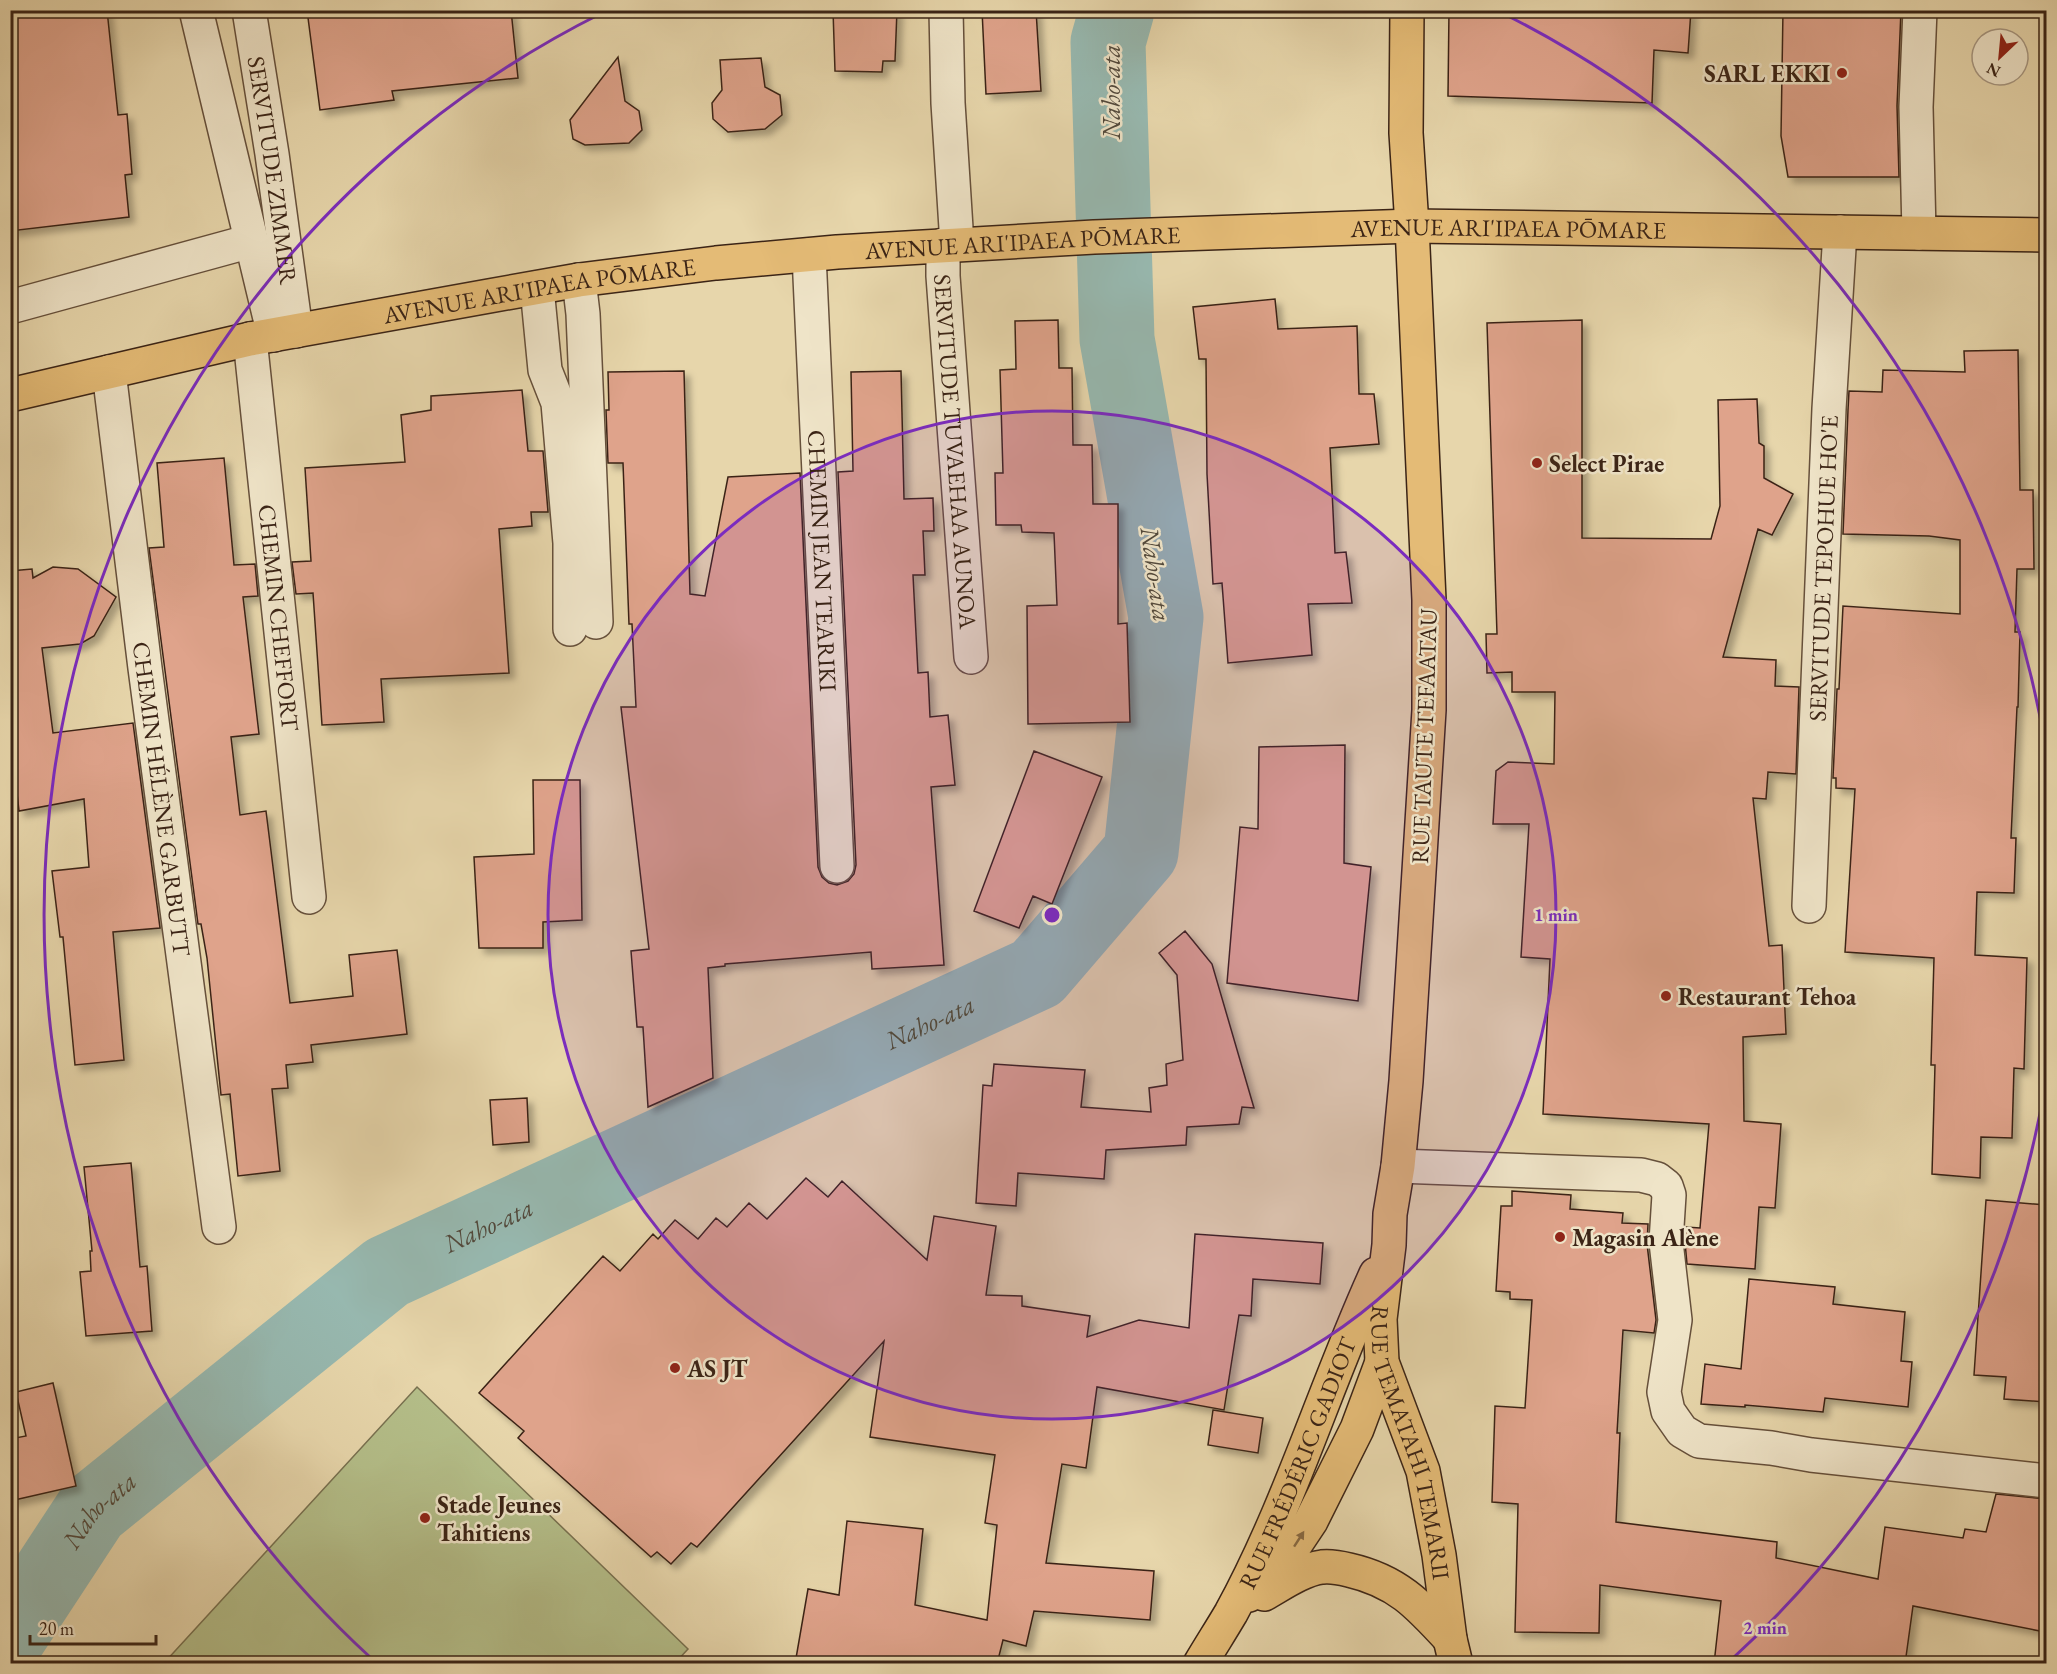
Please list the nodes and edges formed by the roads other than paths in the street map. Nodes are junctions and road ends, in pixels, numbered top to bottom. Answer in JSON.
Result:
{"nodes":[{"id":1,"x":196,"y":10,"type":"edge"},
{"id":2,"x":249,"y":10,"type":"edge"},
{"id":3,"x":946,"y":10,"type":"edge"},
{"id":4,"x":1407,"y":10,"type":"edge"},
{"id":5,"x":1920,"y":10,"type":"edge"},
{"id":6,"x":1412,"y":226,"type":"junction"},
{"id":7,"x":1840,"y":232,"type":"junction"},
{"id":8,"x":1919,"y":233,"type":"junction"},
{"id":9,"x":2046,"y":235,"type":"edge"},
{"id":10,"x":251,"y":241,"type":"junction"},
{"id":11,"x":950,"y":245,"type":"junction"},
{"id":12,"x":809,"y":255,"type":"junction"},
{"id":13,"x":579,"y":280,"type":"junction"},
{"id":14,"x":537,"y":288,"type":"junction"},
{"id":15,"x":10,"y":307,"type":"edge"},
{"id":16,"x":273,"y":335,"type":"junction"},
{"id":17,"x":109,"y":372,"type":"junction"},
{"id":18,"x":10,"y":395,"type":"edge"},
{"id":19,"x":971,"y":657,"type":"dead end"},
{"id":20,"x":837,"y":866,"type":"dead end"},
{"id":21,"x":309,"y":897,"type":"dead end"},
{"id":22,"x":1809,"y":906,"type":"dead end"},
{"id":23,"x":1398,"y":1166,"type":"junction"},
{"id":24,"x":219,"y":1227,"type":"dead end"},
{"id":25,"x":1389,"y":1245,"type":"junction"},
{"id":26,"x":1382,"y":1362,"type":"junction"},
{"id":27,"x":2046,"y":1480,"type":"edge"},
{"id":28,"x":1231,"y":1613,"type":"junction"},
{"id":29,"x":1453,"y":1651,"type":"edge"},
{"id":30,"x":1200,"y":1664,"type":"edge"}],
"edges":[{"from":1,"to":10,"type":"street"},
{"from":2,"to":16,"type":"street","name":"SERVITUDE ZIMMER"},
{"from":3,"to":11,"type":"street","name":"SERVITUDE TUVAEHAA AUNOA"},
{"from":4,"to":6,"type":"main road","name":"RUE TAUTE TEFAATAU"},
{"from":5,"to":8,"type":"street"},
{"from":6,"to":7,"type":"main road","name":"AVENUE ARI'IPAEA PŌMARE"},
{"from":6,"to":11,"type":"main road","name":"AVENUE ARI'IPAEA PŌMARE"},
{"from":6,"to":23,"type":"main road","name":"RUE TAUTE TEFAATAU"},
{"from":7,"to":8,"type":"main road","name":"AVENUE ARI'IPAEA PŌMARE"},
{"from":7,"to":22,"type":"street","name":"SERVITUDE TEPOHUE HO'E"},
{"from":8,"to":9,"type":"main road","name":"AVENUE ARI'IPAEA PŌMARE"},
{"from":10,"to":15,"type":"street"},
{"from":10,"to":16,"type":"street"},
{"from":11,"to":12,"type":"main road","name":"AVENUE ARI'IPAEA PŌMARE"},
{"from":11,"to":19,"type":"street","name":"SERVITUDE TUVAEHAA AUNOA"},
{"from":12,"to":13,"type":"main road","name":"AVENUE ARI'IPAEA PŌMARE"},
{"from":12,"to":20,"type":"street","name":"CHEMIN JEAN TEARIKI"},
{"from":13,"to":14,"type":"main road","name":"AVENUE ARI'IPAEA PŌMARE"},
{"from":13,"to":14,"type":"street"},
{"from":14,"to":16,"type":"main road","name":"AVENUE ARI'IPAEA PŌMARE"},
{"from":16,"to":17,"type":"main road","name":"AVENUE ARI'IPAEA PŌMARE"},
{"from":16,"to":21,"type":"street","name":"CHEMIN CHEFFORT"},
{"from":17,"to":18,"type":"main road","name":"AVENUE ARI'IPAEA PŌMARE"},
{"from":17,"to":24,"type":"street","name":"CHEMIN HÉLÈNE GARBUTT"},
{"from":23,"to":25,"type":"main road","name":"RUE TAUTE TEFAATAU"},
{"from":23,"to":27,"type":"street"},
{"from":25,"to":26,"type":"main road","name":"RUE TEMATAHI TEMARII"},
{"from":25,"to":28,"type":"main road","name":"RUE FRÉDÉRIC GADIOT"},
{"from":28,"to":26,"type":"main road","name":"RUE FRÉDÉRIC GADIOT","one_way":true},
{"from":26,"to":29,"type":"main road","name":"RUE TEMATAHI TEMARII"},
{"from":28,"to":29,"type":"main road","name":"RUE TEMATAHI TEMARII"},
{"from":28,"to":30,"type":"main road","name":"RUE FRÉDÉRIC GADIOT"}]}
